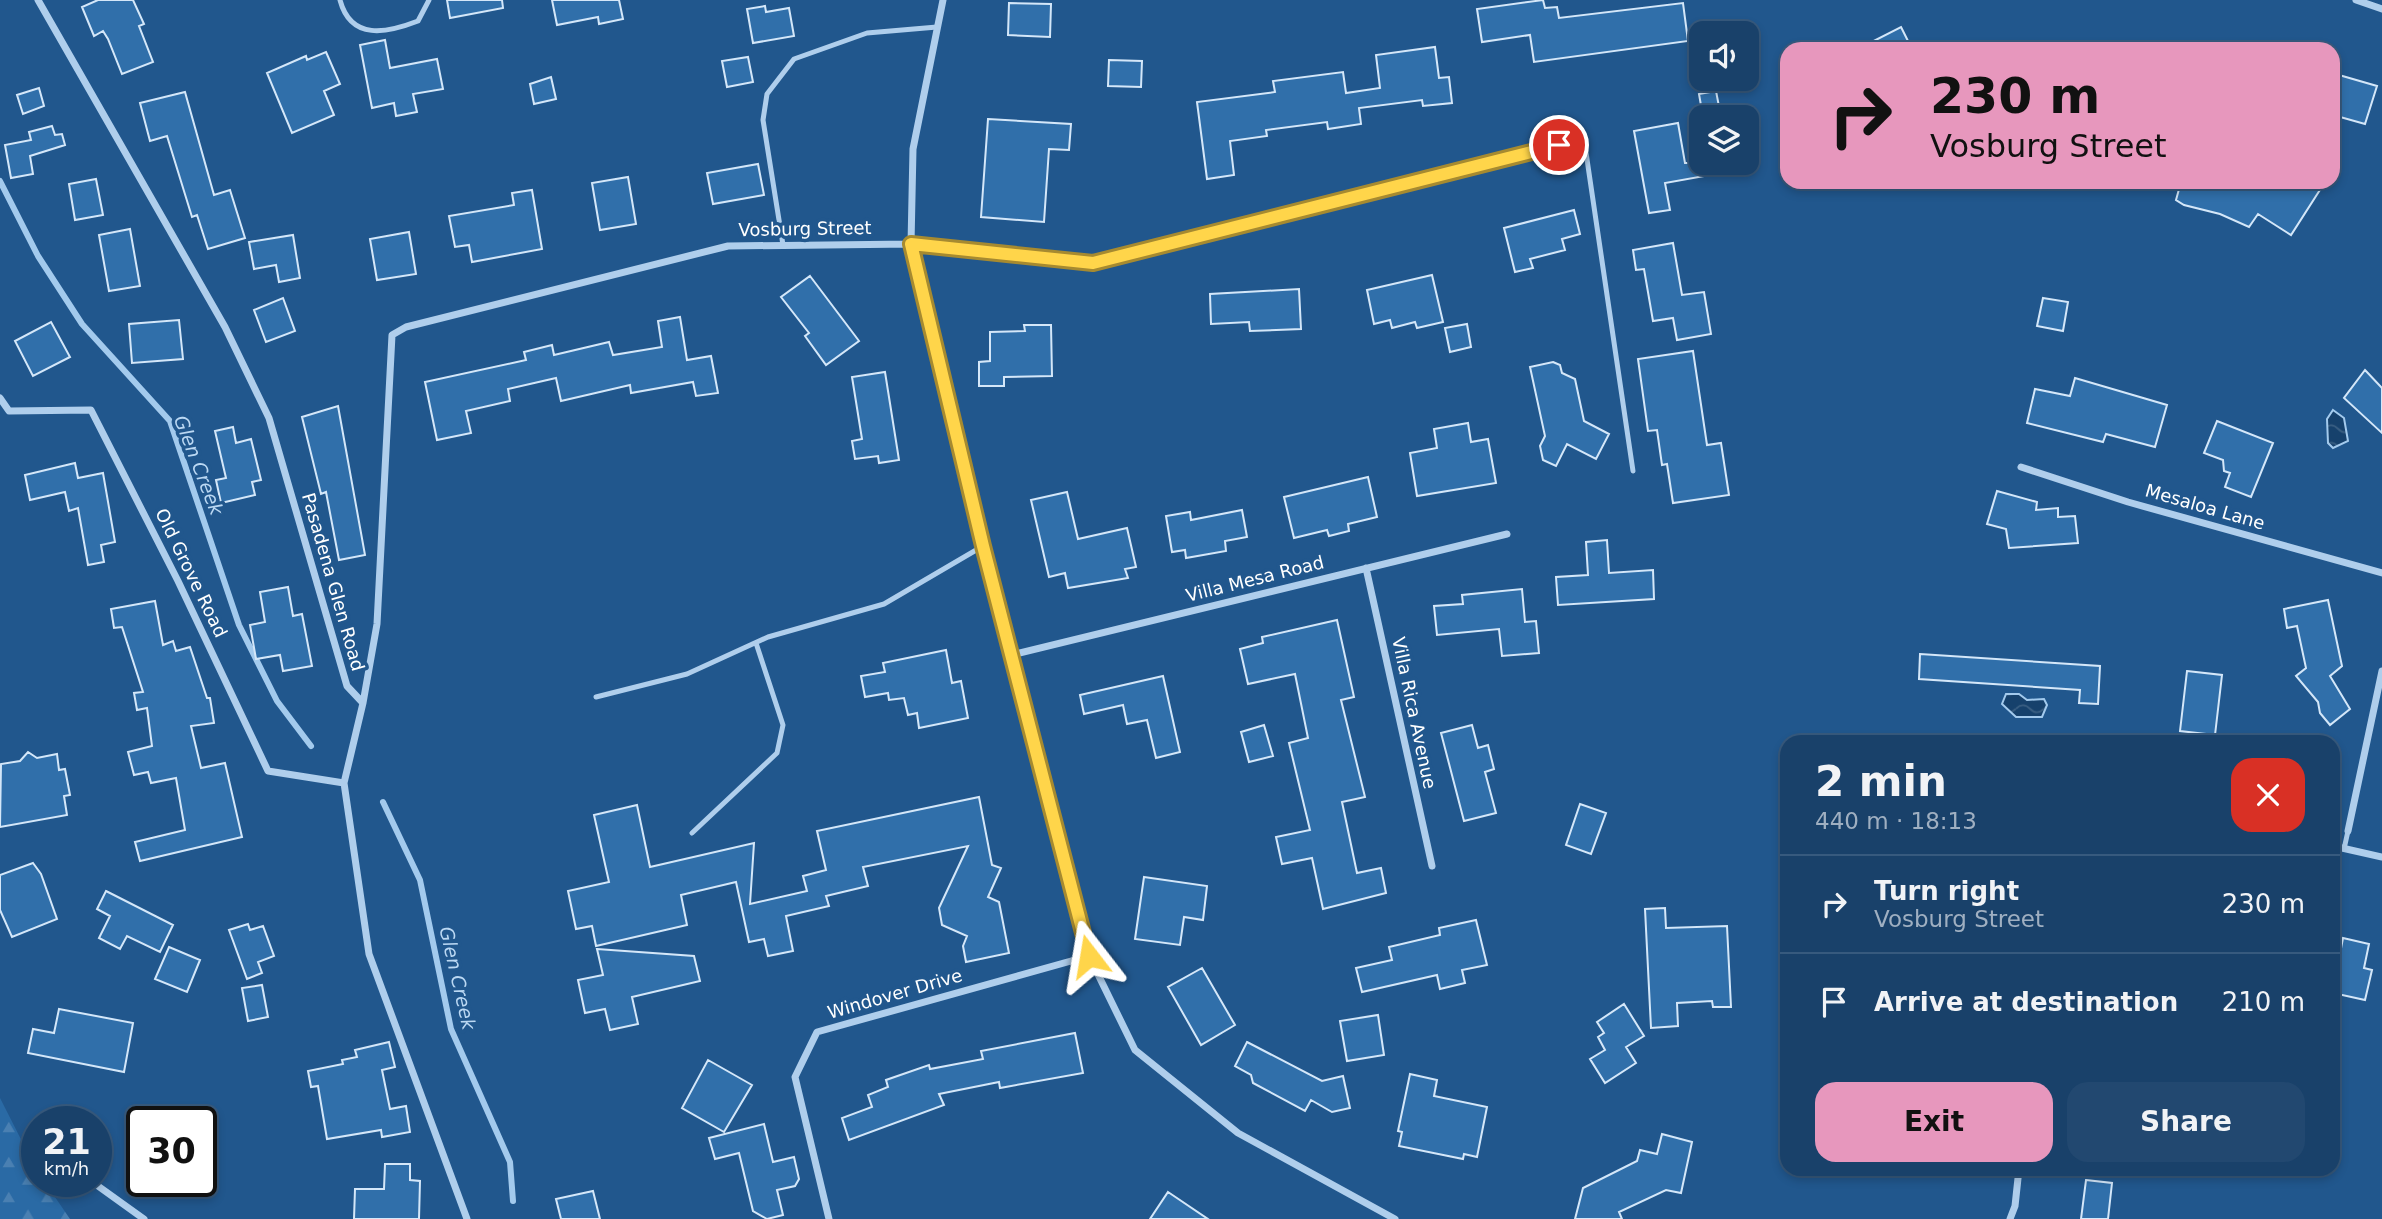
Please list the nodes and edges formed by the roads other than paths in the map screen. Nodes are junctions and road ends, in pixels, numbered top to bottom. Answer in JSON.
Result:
{"nodes":[{"id":1,"x":38,"y":0,"type":"edge"},
{"id":2,"x":340,"y":0,"type":"edge"},
{"id":3,"x":429,"y":0,"type":"edge"},
{"id":4,"x":943,"y":0,"type":"edge"},
{"id":5,"x":2356,"y":0,"type":"edge"},
{"id":6,"x":2382,"y":9,"type":"edge"},
{"id":7,"x":937,"y":27,"type":"junction"},
{"id":8,"x":1584,"y":139,"type":"joint"},
{"id":9,"x":911,"y":244,"type":"junction"},
{"id":10,"x":783,"y":245,"type":"junction"},
{"id":11,"x":0,"y":398,"type":"edge"},
{"id":12,"x":2021,"y":467,"type":"dead end"},
{"id":13,"x":1633,"y":471,"type":"dead end"},
{"id":14,"x":1507,"y":534,"type":"dead end"},
{"id":15,"x":983,"y":546,"type":"junction"},
{"id":16,"x":1366,"y":568,"type":"junction"},
{"id":17,"x":2382,"y":573,"type":"edge"},
{"id":18,"x":755,"y":643,"type":"junction"},
{"id":19,"x":1011,"y":655,"type":"junction"},
{"id":20,"x":2382,"y":671,"type":"edge"},
{"id":21,"x":596,"y":697,"type":"dead end"},
{"id":22,"x":363,"y":703,"type":"junction"},
{"id":23,"x":344,"y":783,"type":"junction"},
{"id":24,"x":2348,"y":831,"type":"joint"},
{"id":25,"x":692,"y":833,"type":"dead end"},
{"id":26,"x":2340,"y":848,"type":"edge"},
{"id":27,"x":2344,"y":849,"type":"junction"},
{"id":28,"x":2382,"y":857,"type":"edge"},
{"id":29,"x":1432,"y":866,"type":"dead end"},
{"id":30,"x":1089,"y":956,"type":"junction"},
{"id":31,"x":2018,"y":1176,"type":"edge"},
{"id":32,"x":112,"y":1196,"type":"edge"},
{"id":33,"x":144,"y":1219,"type":"edge"},
{"id":34,"x":467,"y":1219,"type":"edge"},
{"id":35,"x":829,"y":1219,"type":"edge"},
{"id":36,"x":1395,"y":1219,"type":"edge"},
{"id":37,"x":2010,"y":1219,"type":"edge"}],
"edges":[{"from":1,"to":22,"type":"street","name":"Pasadena Glen Road"},
{"from":2,"to":3,"type":"lane"},
{"from":4,"to":7,"type":"street"},
{"from":5,"to":6,"type":"street"},
{"from":7,"to":9,"type":"street"},
{"from":7,"to":10,"type":"lane"},
{"from":8,"to":9,"type":"street","name":"Vosburg Street"},
{"from":8,"to":13,"type":"lane"},
{"from":9,"to":10,"type":"street","name":"Vosburg Street"},
{"from":9,"to":15,"type":"street"},
{"from":10,"to":22,"type":"street","name":"Vosburg Street"},
{"from":11,"to":23,"type":"street","name":"Old Grove Road"},
{"from":12,"to":17,"type":"street","name":"Mesaloa Lane"},
{"from":14,"to":16,"type":"street","name":"Villa Mesa Road"},
{"from":15,"to":18,"type":"lane"},
{"from":15,"to":19,"type":"street"},
{"from":16,"to":19,"type":"street","name":"Villa Mesa Road"},
{"from":16,"to":29,"type":"street","name":"Villa Rica Avenue"},
{"from":18,"to":21,"type":"lane"},
{"from":18,"to":25,"type":"lane"},
{"from":19,"to":30,"type":"street"},
{"from":20,"to":24,"type":"street"},
{"from":22,"to":23,"type":"street"},
{"from":23,"to":34,"type":"street"},
{"from":24,"to":27,"type":"lane"},
{"from":26,"to":27,"type":"street"},
{"from":27,"to":28,"type":"street"},
{"from":30,"to":35,"type":"street","name":"Windover Drive"},
{"from":30,"to":36,"type":"street"},
{"from":31,"to":37,"type":"street"},
{"from":32,"to":33,"type":"street"}]}
